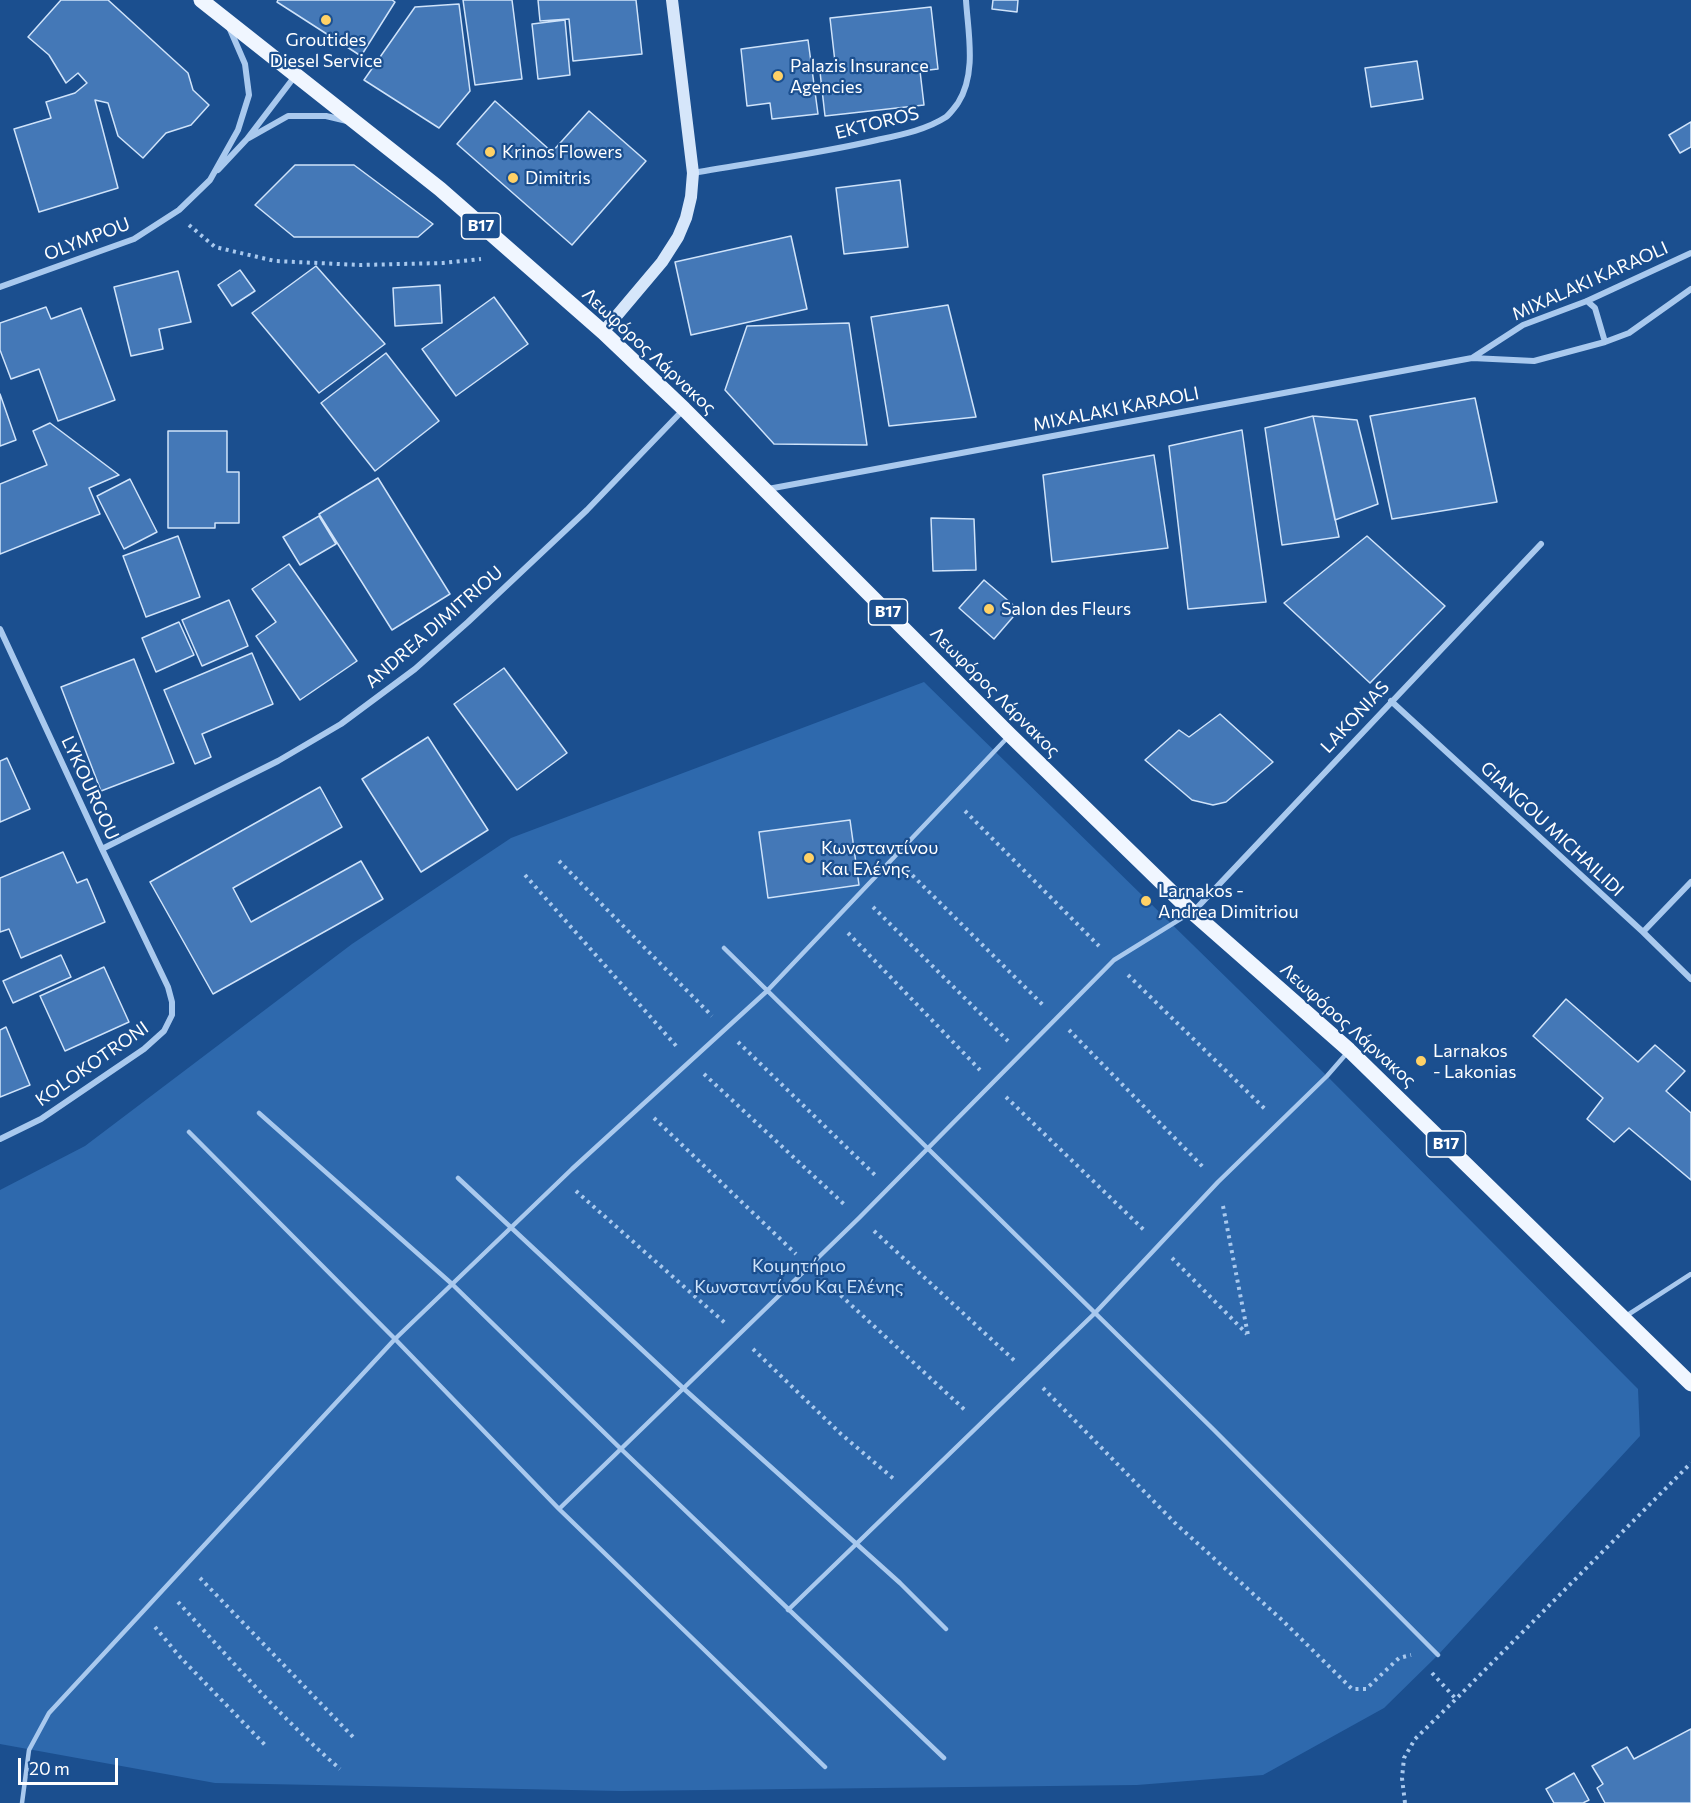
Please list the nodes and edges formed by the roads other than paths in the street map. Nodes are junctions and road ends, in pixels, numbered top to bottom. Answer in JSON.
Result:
{"nodes":[{"id":1,"x":201,"y":0,"type":"edge"},
{"id":2,"x":672,"y":0,"type":"edge"},
{"id":3,"x":966,"y":0,"type":"edge"},
{"id":4,"x":225,"y":19,"type":"junction"},
{"id":5,"x":296,"y":75,"type":"junction"},
{"id":6,"x":356,"y":123,"type":"junction"},
{"id":7,"x":247,"y":139,"type":"junction"},
{"id":8,"x":693,"y":173,"type":"junction"},
{"id":9,"x":210,"y":180,"type":"junction"},
{"id":10,"x":1691,"y":253,"type":"edge"},
{"id":11,"x":0,"y":287,"type":"edge"},
{"id":12,"x":1691,"y":289,"type":"edge"},
{"id":13,"x":1587,"y":301,"type":"junction"},
{"id":14,"x":603,"y":332,"type":"junction"},
{"id":15,"x":1605,"y":342,"type":"junction"},
{"id":16,"x":1472,"y":358,"type":"junction"},
{"id":17,"x":684,"y":408,"type":"junction"},
{"id":18,"x":765,"y":490,"type":"junction"},
{"id":19,"x":1541,"y":544,"type":"dead end"},
{"id":20,"x":0,"y":629,"type":"edge"},
{"id":21,"x":1391,"y":701,"type":"junction"},
{"id":22,"x":1010,"y":735,"type":"junction"},
{"id":23,"x":102,"y":849,"type":"junction"},
{"id":24,"x":1691,"y":882,"type":"edge"},
{"id":25,"x":1192,"y":912,"type":"junction"},
{"id":26,"x":1642,"y":932,"type":"junction"},
{"id":27,"x":724,"y":948,"type":"dead end"},
{"id":28,"x":154,"y":958,"type":"joint"},
{"id":29,"x":1691,"y":979,"type":"edge"},
{"id":30,"x":766,"y":991,"type":"junction"},
{"id":31,"x":1349,"y":1050,"type":"junction"},
{"id":32,"x":260,"y":1113,"type":"dead end"},
{"id":33,"x":189,"y":1132,"type":"dead end"},
{"id":34,"x":0,"y":1139,"type":"edge"},
{"id":35,"x":929,"y":1149,"type":"junction"},
{"id":36,"x":458,"y":1178,"type":"dead end"},
{"id":37,"x":512,"y":1227,"type":"junction"},
{"id":38,"x":1691,"y":1274,"type":"edge"},
{"id":39,"x":452,"y":1284,"type":"junction"},
{"id":40,"x":1095,"y":1313,"type":"junction"},
{"id":41,"x":1624,"y":1317,"type":"junction"},
{"id":42,"x":395,"y":1339,"type":"junction"},
{"id":43,"x":1691,"y":1384,"type":"edge"},
{"id":44,"x":683,"y":1388,"type":"junction"},
{"id":45,"x":621,"y":1449,"type":"junction"},
{"id":46,"x":559,"y":1509,"type":"junction"},
{"id":47,"x":856,"y":1544,"type":"junction"},
{"id":48,"x":788,"y":1610,"type":"junction"},
{"id":49,"x":946,"y":1629,"type":"dead end"},
{"id":50,"x":1438,"y":1655,"type":"dead end"},
{"id":51,"x":944,"y":1758,"type":"dead end"},
{"id":52,"x":825,"y":1767,"type":"dead end"},
{"id":53,"x":22,"y":1803,"type":"edge"}],
"edges":[{"from":1,"to":4,"type":"main road","name":"Λεωφόρος Λάρνακος","number":"B17"},
{"from":2,"to":8,"type":"street"},
{"from":3,"to":8,"type":"street","name":"EKTOROS"},
{"from":4,"to":5,"type":"main road","name":"Λεωφόρος Λάρνακος","number":"B17"},
{"from":4,"to":9,"type":"street","name":"OLYMPOU"},
{"from":5,"to":6,"type":"main road","name":"Λεωφόρος Λάρνακος","number":"B17"},
{"from":5,"to":7,"type":"street"},
{"from":6,"to":7,"type":"street"},
{"from":6,"to":14,"type":"main road","name":"Λεωφόρος Λάρνακος","number":"B17"},
{"from":7,"to":9,"type":"street"},
{"from":8,"to":14,"type":"street"},
{"from":9,"to":11,"type":"street","name":"OLYMPOU"},
{"from":10,"to":13,"type":"street","name":"MIXALAKI KARAOLI"},
{"from":12,"to":15,"type":"street","name":"MIXALAKI KARAOLI"},
{"from":13,"to":15,"type":"street"},
{"from":13,"to":16,"type":"street","name":"MIXALAKI KARAOLI"},
{"from":14,"to":17,"type":"main road","name":"Λεωφόρος Λάρνακος","number":"B17"},
{"from":15,"to":16,"type":"street","name":"MIXALAKI KARAOLI"},
{"from":16,"to":18,"type":"street","name":"MIXALAKI KARAOLI"},
{"from":17,"to":18,"type":"main road","name":"Λεωφόρος Λάρνακος","number":"B17"},
{"from":17,"to":23,"type":"street","name":"ANDREA DIMITRIOU"},
{"from":18,"to":22,"type":"main road","name":"Λεωφόρος Λάρνακος","number":"B17"},
{"from":19,"to":21,"type":"street","name":"LAKONIAS"},
{"from":20,"to":23,"type":"street","name":"LYKOURGOU"},
{"from":21,"to":25,"type":"street","name":"LAKONIAS"},
{"from":21,"to":26,"type":"street","name":"GIANGOU MICHAILIDI"},
{"from":22,"to":25,"type":"main road","name":"Λεωφόρος Λάρνακος","number":"B17"},
{"from":22,"to":30,"type":"lane"},
{"from":23,"to":28,"type":"street","name":"LYKOURGOU"},
{"from":24,"to":26,"type":"street"},
{"from":25,"to":31,"type":"main road","name":"Λεωφόρος Λάρνακος","number":"B17"},
{"from":25,"to":35,"type":"lane"},
{"from":26,"to":29,"type":"street","name":"GIANGOU MICHAILIDI"},
{"from":27,"to":30,"type":"lane"},
{"from":28,"to":34,"type":"street","name":"KOLOKOTRONI"},
{"from":30,"to":35,"type":"lane"},
{"from":30,"to":37,"type":"lane"},
{"from":31,"to":40,"type":"lane"},
{"from":31,"to":41,"type":"main road","name":"Λεωφόρος Λάρνακος","number":"B17"},
{"from":32,"to":39,"type":"lane"},
{"from":33,"to":42,"type":"lane"},
{"from":35,"to":40,"type":"lane"},
{"from":35,"to":44,"type":"lane"},
{"from":36,"to":37,"type":"lane"},
{"from":37,"to":39,"type":"lane"},
{"from":37,"to":44,"type":"lane"},
{"from":38,"to":41,"type":"lane"},
{"from":39,"to":42,"type":"lane"},
{"from":39,"to":45,"type":"lane"},
{"from":40,"to":47,"type":"lane"},
{"from":40,"to":50,"type":"lane"},
{"from":41,"to":43,"type":"main road","name":"Λεωφόρος Λάρνακος","number":"B17"},
{"from":42,"to":46,"type":"lane"},
{"from":42,"to":53,"type":"lane"},
{"from":44,"to":45,"type":"lane"},
{"from":44,"to":47,"type":"lane"},
{"from":45,"to":46,"type":"lane"},
{"from":45,"to":48,"type":"lane"},
{"from":46,"to":52,"type":"lane"},
{"from":47,"to":48,"type":"lane"},
{"from":47,"to":49,"type":"lane"},
{"from":48,"to":51,"type":"lane"}]}
